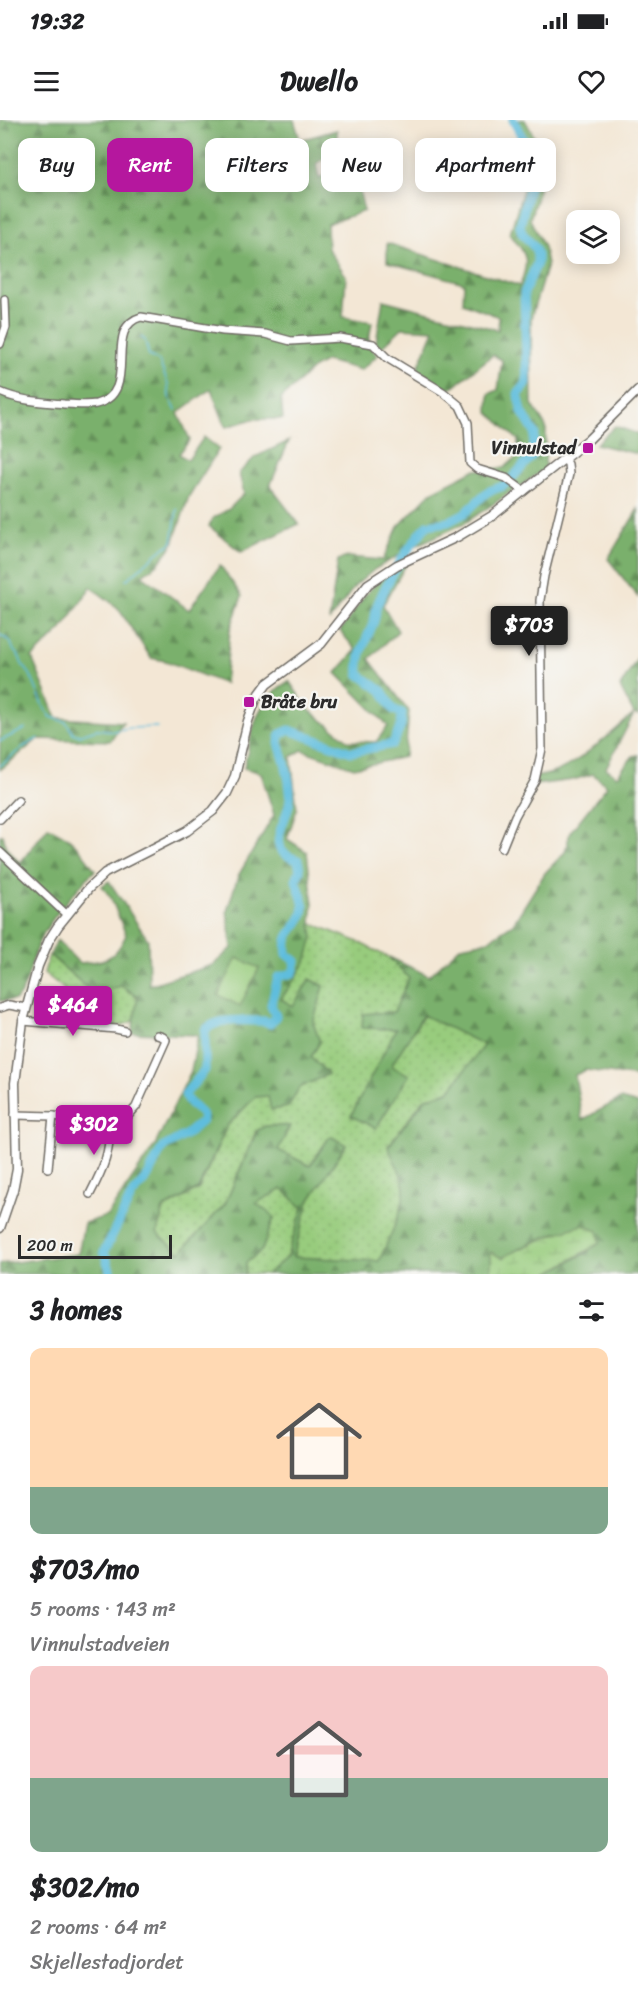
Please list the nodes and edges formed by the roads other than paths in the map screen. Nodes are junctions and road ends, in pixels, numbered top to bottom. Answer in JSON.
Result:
{"nodes":[{"id":1,"x":5,"y":300,"type":"dead end"},
{"id":2,"x":0,"y":344,"type":"edge"},
{"id":3,"x":638,"y":390,"type":"edge"},
{"id":4,"x":0,"y":392,"type":"edge"},
{"id":5,"x":565,"y":460,"type":"junction"},
{"id":6,"x":524,"y":491,"type":"junction"},
{"id":7,"x":18,"y":800,"type":"dead end"},
{"id":8,"x":0,"y":819,"type":"edge"},
{"id":9,"x":502,"y":848,"type":"dead end"},
{"id":10,"x":0,"y":852,"type":"edge"},
{"id":11,"x":67,"y":915,"type":"junction"},
{"id":12,"x":0,"y":1008,"type":"edge"},
{"id":13,"x":26,"y":1008,"type":"junction"},
{"id":14,"x":23,"y":1020,"type":"junction"},
{"id":15,"x":125,"y":1031,"type":"dead end"},
{"id":16,"x":157,"y":1035,"type":"dead end"},
{"id":17,"x":15,"y":1115,"type":"junction"},
{"id":18,"x":53,"y":1116,"type":"junction"},
{"id":19,"x":111,"y":1122,"type":"junction"},
{"id":20,"x":48,"y":1167,"type":"dead end"},
{"id":21,"x":90,"y":1194,"type":"dead end"},
{"id":22,"x":0,"y":1228,"type":"edge"}],
"edges":[{"from":1,"to":2,"type":"street"},
{"from":3,"to":5,"type":"main road"},
{"from":4,"to":6,"type":"street"},
{"from":5,"to":6,"type":"main road"},
{"from":5,"to":9,"type":"street"},
{"from":6,"to":11,"type":"main road"},
{"from":7,"to":8,"type":"street"},
{"from":10,"to":11,"type":"street"},
{"from":11,"to":13,"type":"main road"},
{"from":12,"to":13,"type":"street"},
{"from":13,"to":14,"type":"main road"},
{"from":14,"to":15,"type":"street"},
{"from":14,"to":17,"type":"main road"},
{"from":16,"to":19,"type":"street"},
{"from":17,"to":18,"type":"street"},
{"from":17,"to":22,"type":"main road"},
{"from":18,"to":19,"type":"street"},
{"from":18,"to":20,"type":"street"},
{"from":19,"to":21,"type":"street"}]}
